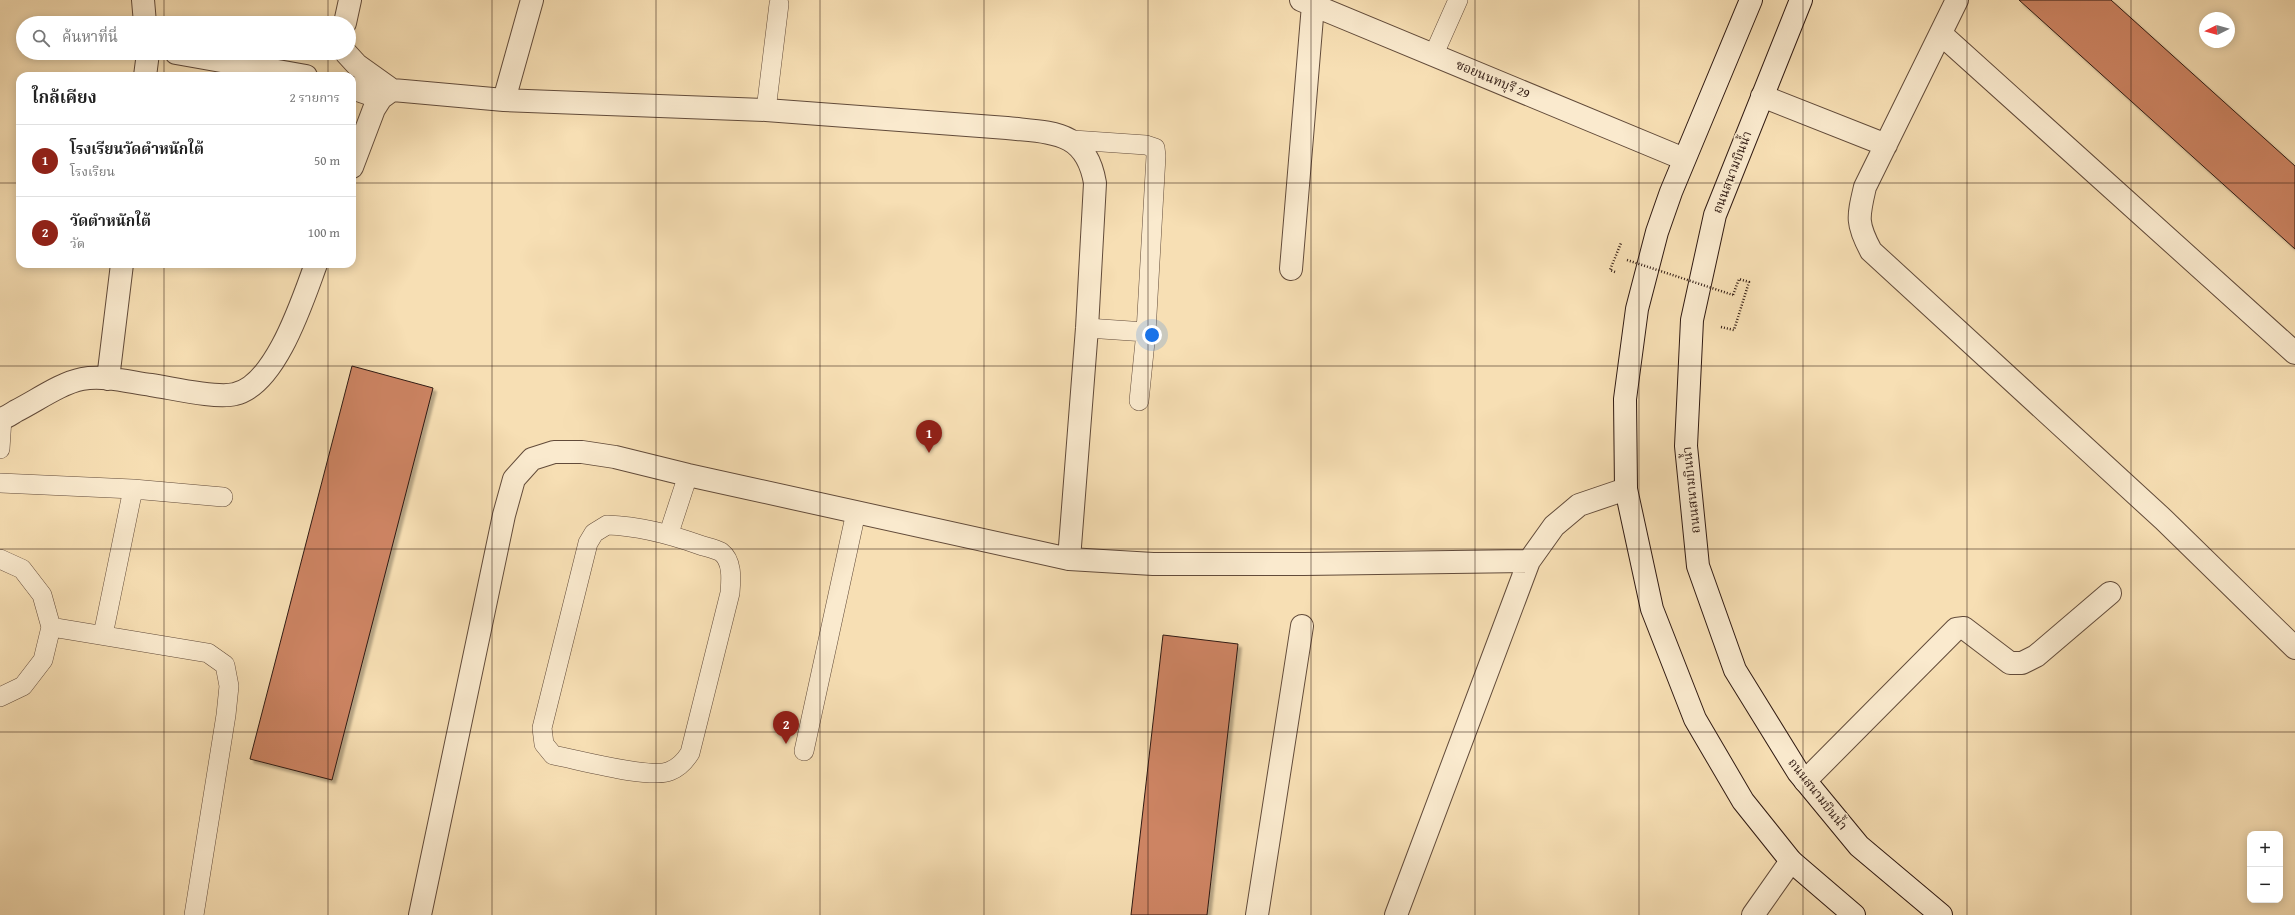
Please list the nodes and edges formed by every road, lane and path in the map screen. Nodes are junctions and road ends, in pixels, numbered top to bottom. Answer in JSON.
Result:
{"nodes":[{"id":1,"x":143,"y":0,"type":"edge"},
{"id":2,"x":350,"y":0,"type":"edge"},
{"id":3,"x":532,"y":0,"type":"edge"},
{"id":4,"x":1458,"y":0,"type":"edge"},
{"id":5,"x":1751,"y":0,"type":"edge"},
{"id":6,"x":1802,"y":0,"type":"edge"},
{"id":7,"x":1956,"y":0,"type":"edge"},
{"id":8,"x":1307,"y":3,"type":"edge"},
{"id":9,"x":779,"y":4,"type":"dead end"},
{"id":10,"x":144,"y":16,"type":"edge"},
{"id":11,"x":347,"y":16,"type":"edge"},
{"id":12,"x":1941,"y":34,"type":"junction"},
{"id":13,"x":1434,"y":54,"type":"junction"},
{"id":14,"x":147,"y":60,"type":"edge"},
{"id":15,"x":216,"y":60,"type":"edge"},
{"id":16,"x":352,"y":60,"type":"edge"},
{"id":17,"x":146,"y":72,"type":"edge"},
{"id":18,"x":283,"y":72,"type":"edge"},
{"id":19,"x":356,"y":89,"type":"edge"},
{"id":20,"x":386,"y":94,"type":"junction"},
{"id":21,"x":1762,"y":96,"type":"junction"},
{"id":22,"x":504,"y":100,"type":"junction"},
{"id":23,"x":766,"y":110,"type":"junction"},
{"id":24,"x":1073,"y":140,"type":"junction"},
{"id":25,"x":1886,"y":145,"type":"junction"},
{"id":26,"x":356,"y":156,"type":"edge"},
{"id":27,"x":1684,"y":159,"type":"junction"},
{"id":28,"x":1627,"y":260,"type":"dead end"},
{"id":29,"x":122,"y":268,"type":"edge"},
{"id":30,"x":315,"y":268,"type":"edge"},
{"id":31,"x":1292,"y":269,"type":"dead end"},
{"id":32,"x":1094,"y":329,"type":"junction"},
{"id":33,"x":1734,"y":330,"type":"dead end"},
{"id":34,"x":1140,"y":331,"type":"junction"},
{"id":35,"x":2295,"y":353,"type":"edge"},
{"id":36,"x":108,"y":378,"type":"junction"},
{"id":37,"x":1139,"y":401,"type":"dead end"},
{"id":38,"x":1,"y":418,"type":"edge"},
{"id":39,"x":0,"y":449,"type":"edge"},
{"id":40,"x":688,"y":475,"type":"junction"},
{"id":41,"x":0,"y":483,"type":"edge"},
{"id":42,"x":133,"y":489,"type":"junction"},
{"id":43,"x":1626,"y":489,"type":"junction"},
{"id":44,"x":222,"y":497,"type":"dead end"},
{"id":45,"x":856,"y":512,"type":"junction"},
{"id":46,"x":669,"y":534,"type":"junction"},
{"id":47,"x":0,"y":559,"type":"edge"},
{"id":48,"x":1069,"y":559,"type":"junction"},
{"id":49,"x":1530,"y":561,"type":"junction"},
{"id":50,"x":2110,"y":594,"type":"dead end"},
{"id":51,"x":1302,"y":626,"type":"dead end"},
{"id":52,"x":51,"y":627,"type":"junction"},
{"id":53,"x":104,"y":634,"type":"junction"},
{"id":54,"x":2295,"y":648,"type":"edge"},
{"id":55,"x":0,"y":697,"type":"edge"},
{"id":56,"x":804,"y":751,"type":"dead end"},
{"id":57,"x":1805,"y":781,"type":"junction"},
{"id":58,"x":1791,"y":861,"type":"junction"},
{"id":59,"x":194,"y":915,"type":"edge"},
{"id":60,"x":420,"y":915,"type":"edge"},
{"id":61,"x":1257,"y":915,"type":"edge"},
{"id":62,"x":1396,"y":915,"type":"edge"},
{"id":63,"x":1753,"y":915,"type":"edge"},
{"id":64,"x":1854,"y":915,"type":"edge"},
{"id":65,"x":1941,"y":915,"type":"edge"}],
"edges":[{"from":1,"to":10,"type":"street"},
{"from":2,"to":11,"type":"street"},
{"from":3,"to":22,"type":"street"},
{"from":4,"to":13,"type":"lane"},
{"from":5,"to":27,"type":"street"},
{"from":6,"to":21,"type":"street","name":"ถนนสนามบินน้ำ"},
{"from":7,"to":12,"type":"street"},
{"from":8,"to":13,"type":"street","name":"ซอยนนทบุรี 29"},
{"from":8,"to":31,"type":"street"},
{"from":9,"to":23,"type":"lane"},
{"from":12,"to":25,"type":"street"},
{"from":12,"to":35,"type":"street"},
{"from":13,"to":27,"type":"street","name":"ซอยนนทบุรี 29"},
{"from":14,"to":17,"type":"street"},
{"from":15,"to":18,"type":"street"},
{"from":16,"to":20,"type":"street"},
{"from":19,"to":20,"type":"street"},
{"from":20,"to":22,"type":"street"},
{"from":20,"to":26,"type":"street"},
{"from":21,"to":25,"type":"street"},
{"from":21,"to":57,"type":"street","name":"ถนนสนามบินน้ำ"},
{"from":22,"to":23,"type":"street"},
{"from":23,"to":24,"type":"street"},
{"from":24,"to":32,"type":"street"},
{"from":24,"to":34,"type":"lane"},
{"from":25,"to":54,"type":"street"},
{"from":27,"to":43,"type":"street"},
{"from":28,"to":33,"type":"path","bridge":true},
{"from":29,"to":36,"type":"street"},
{"from":30,"to":36,"type":"street"},
{"from":32,"to":34,"type":"lane"},
{"from":32,"to":48,"type":"street"},
{"from":34,"to":37,"type":"lane"},
{"from":36,"to":38,"type":"street"},
{"from":38,"to":39,"type":"lane"},
{"from":40,"to":45,"type":"street"},
{"from":40,"to":46,"type":"lane"},
{"from":40,"to":60,"type":"street"},
{"from":41,"to":42,"type":"lane"},
{"from":42,"to":44,"type":"lane"},
{"from":42,"to":53,"type":"lane"},
{"from":43,"to":49,"type":"street"},
{"from":43,"to":58,"type":"street"},
{"from":45,"to":48,"type":"street"},
{"from":45,"to":56,"type":"lane"},
{"from":46,"to":46,"type":"lane"},
{"from":47,"to":52,"type":"lane"},
{"from":48,"to":49,"type":"street"},
{"from":49,"to":62,"type":"street"},
{"from":50,"to":57,"type":"street"},
{"from":51,"to":61,"type":"street"},
{"from":52,"to":53,"type":"lane"},
{"from":52,"to":55,"type":"lane"},
{"from":53,"to":59,"type":"lane"},
{"from":57,"to":65,"type":"street","name":"ถนนสนามบินน้ำ"},
{"from":58,"to":63,"type":"street"},
{"from":58,"to":64,"type":"street"}]}
